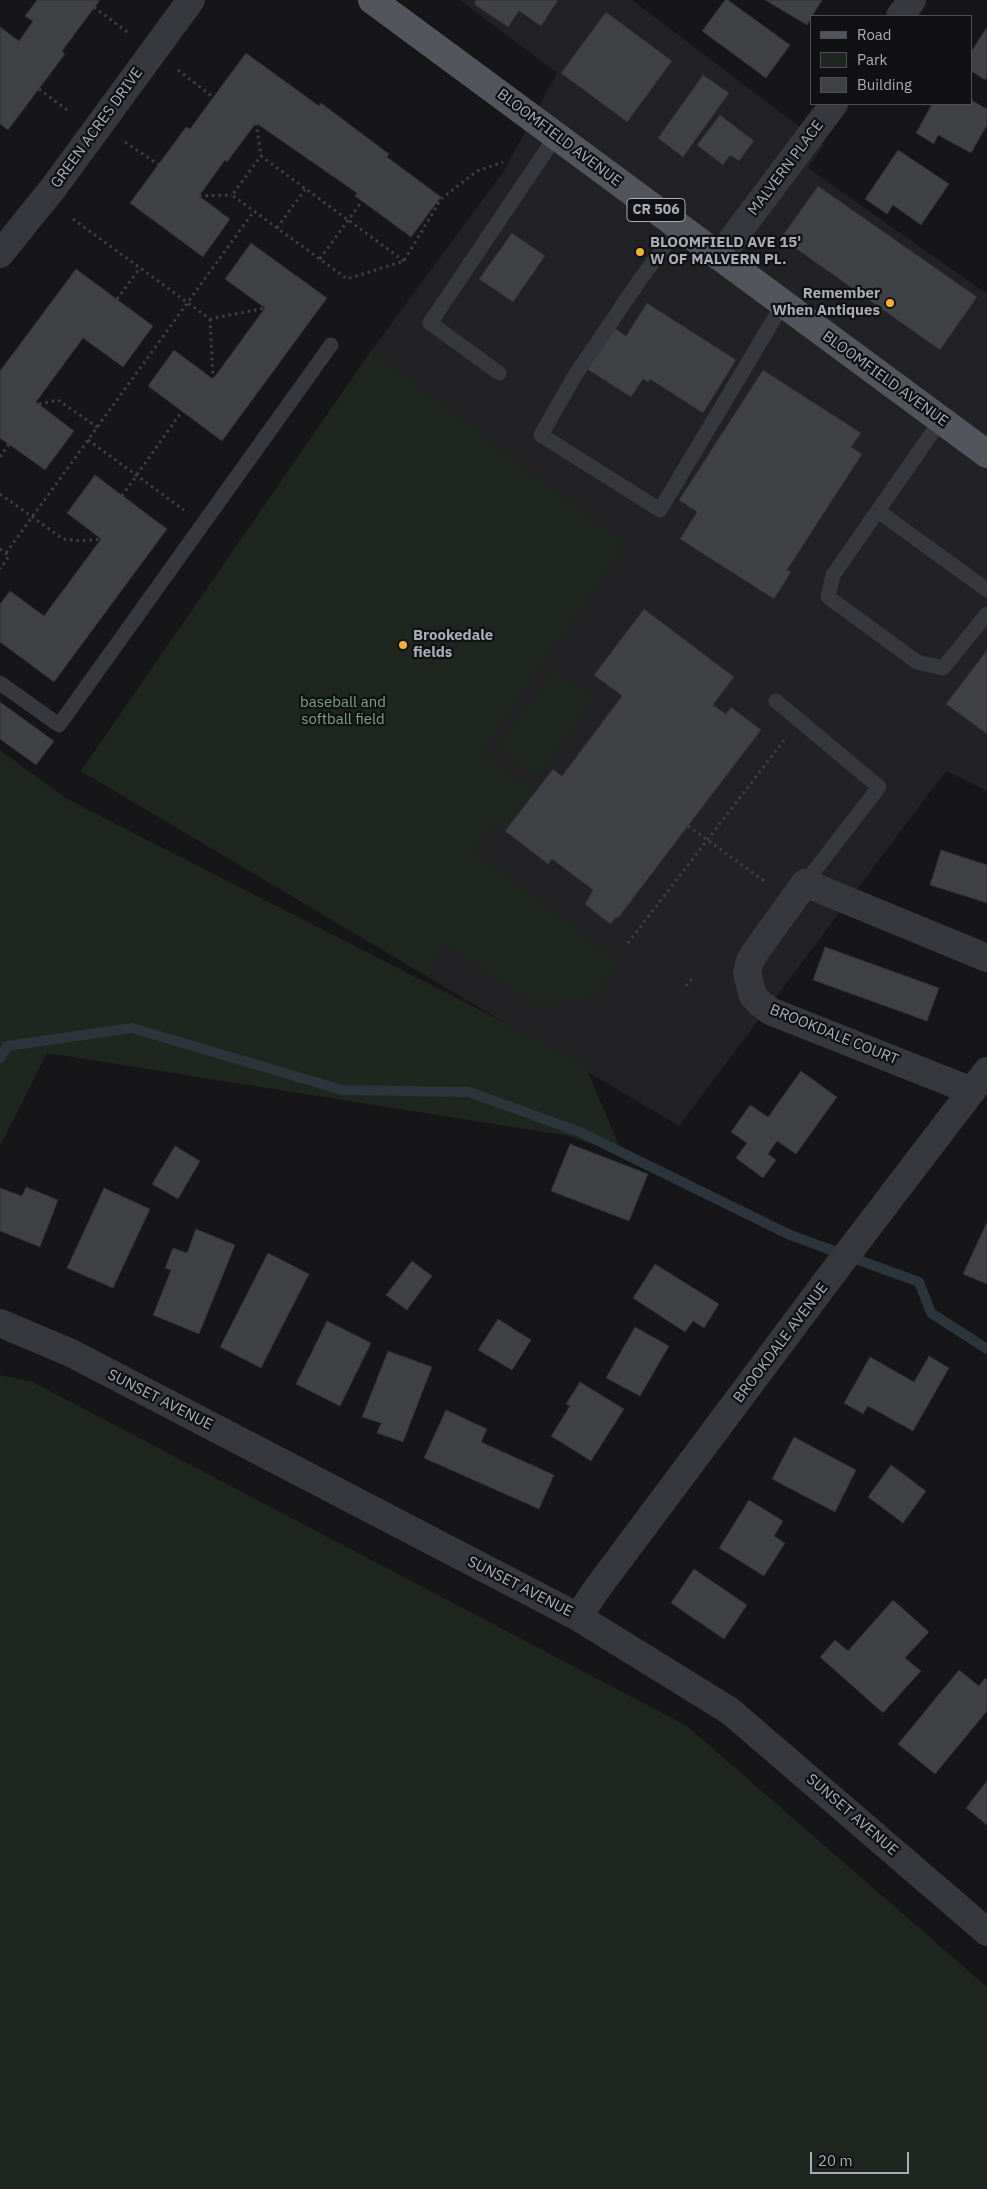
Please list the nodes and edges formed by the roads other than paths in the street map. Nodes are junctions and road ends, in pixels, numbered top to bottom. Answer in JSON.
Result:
{"nodes":[{"id":1,"x":191,"y":0,"type":"edge"},
{"id":2,"x":372,"y":0,"type":"edge"},
{"id":3,"x":912,"y":0,"type":"edge"},
{"id":4,"x":901,"y":15,"type":"edge"},
{"id":5,"x":833,"y":105,"type":"edge"},
{"id":6,"x":556,"y":136,"type":"junction"},
{"id":7,"x":678,"y":227,"type":"junction"},
{"id":8,"x":0,"y":254,"type":"edge"},
{"id":9,"x":719,"y":257,"type":"junction"},
{"id":10,"x":784,"y":304,"type":"junction"},
{"id":11,"x":331,"y":345,"type":"dead end"},
{"id":12,"x":499,"y":373,"type":"dead end"},
{"id":13,"x":941,"y":420,"type":"junction"},
{"id":14,"x":987,"y":454,"type":"edge"},
{"id":15,"x":878,"y":511,"type":"junction"},
{"id":16,"x":987,"y":590,"type":"edge"},
{"id":17,"x":987,"y":614,"type":"edge"},
{"id":18,"x":0,"y":682,"type":"edge"},
{"id":19,"x":776,"y":701,"type":"dead end"},
{"id":20,"x":805,"y":883,"type":"junction"},
{"id":21,"x":987,"y":958,"type":"edge"},
{"id":22,"x":980,"y":1081,"type":"edge"},
{"id":23,"x":0,"y":1323,"type":"edge"},
{"id":24,"x":578,"y":1617,"type":"junction"},
{"id":25,"x":987,"y":1932,"type":"edge"}],
"edges":[{"from":1,"to":8,"type":"street","name":"GREEN ACRES DRIVE"},
{"from":2,"to":6,"type":"main road","name":"BLOOMFIELD AVENUE","number":"CR 506"},
{"from":3,"to":4,"type":"street"},
{"from":5,"to":9,"type":"street","name":"MALVERN PLACE"},
{"from":6,"to":7,"type":"main road","name":"BLOOMFIELD AVENUE","number":"CR 506"},
{"from":6,"to":12,"type":"lane"},
{"from":7,"to":9,"type":"main road","name":"BLOOMFIELD AVENUE","number":"CR 506"},
{"from":7,"to":10,"type":"lane"},
{"from":9,"to":10,"type":"main road","name":"BLOOMFIELD AVENUE","number":"CR 506"},
{"from":10,"to":13,"type":"main road","name":"BLOOMFIELD AVENUE","number":"CR 506"},
{"from":11,"to":18,"type":"lane"},
{"from":13,"to":14,"type":"main road","name":"BLOOMFIELD AVENUE","number":"CR 506"},
{"from":13,"to":15,"type":"lane"},
{"from":15,"to":16,"type":"lane"},
{"from":15,"to":17,"type":"lane"},
{"from":19,"to":20,"type":"lane"},
{"from":20,"to":21,"type":"street"},
{"from":20,"to":22,"type":"street","name":"BROOKDALE COURT"},
{"from":22,"to":24,"type":"street","name":"BROOKDALE AVENUE"},
{"from":23,"to":24,"type":"street","name":"SUNSET AVENUE"},
{"from":24,"to":25,"type":"street","name":"SUNSET AVENUE"}]}
